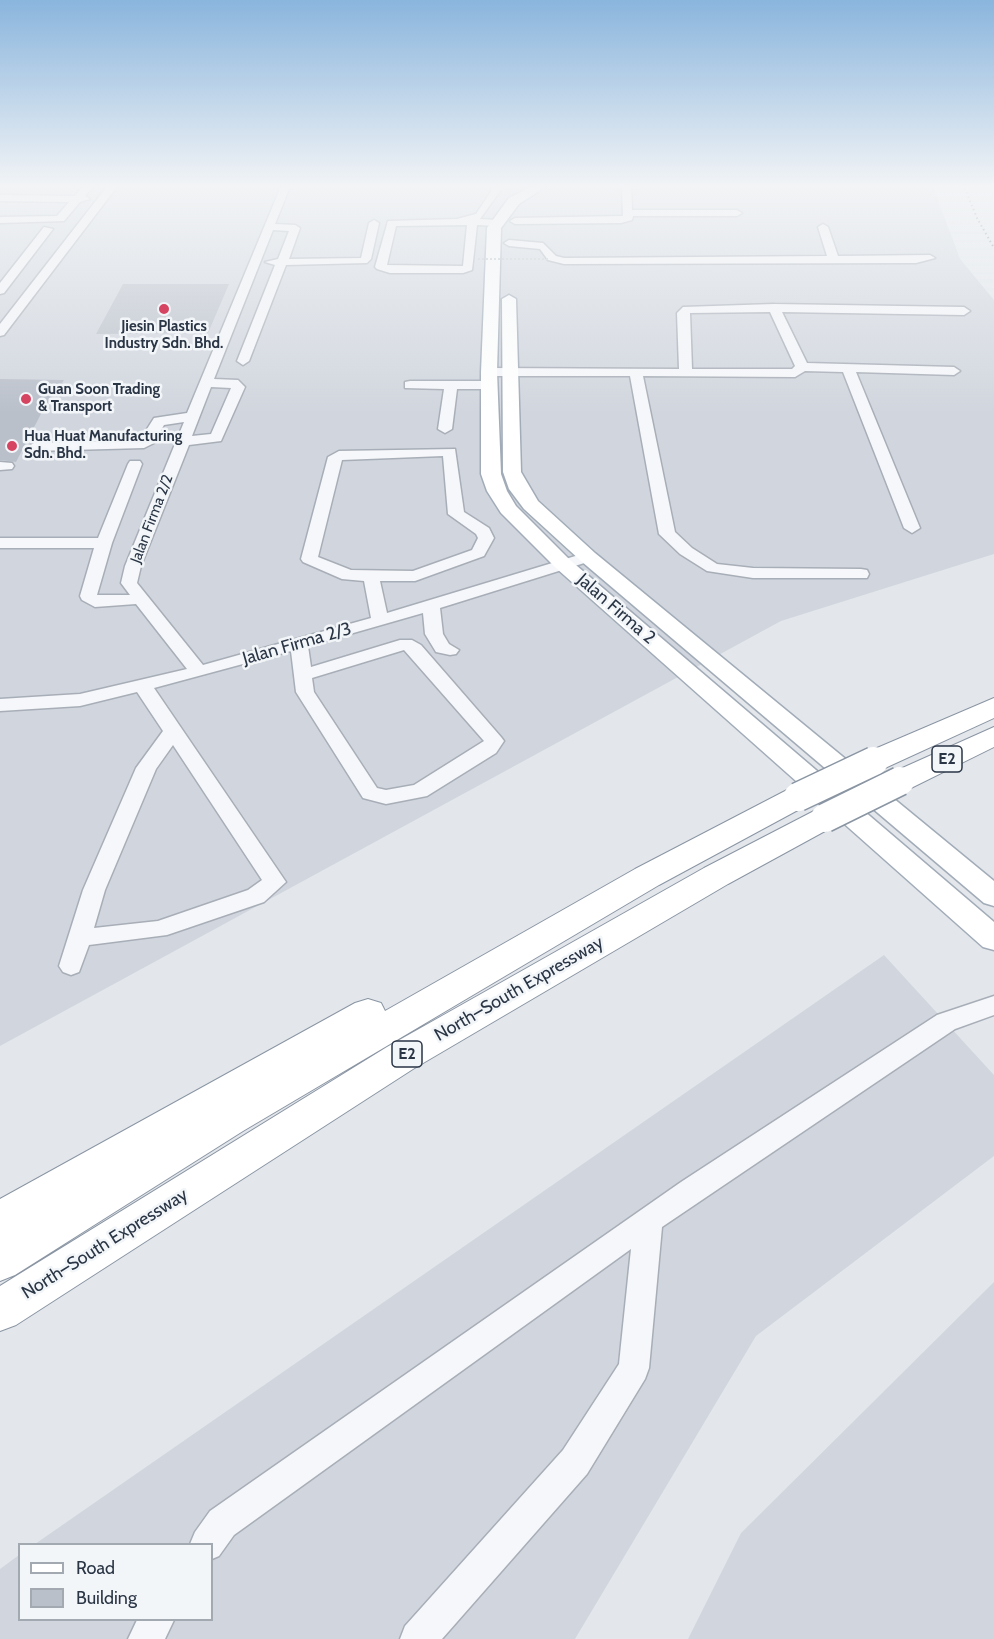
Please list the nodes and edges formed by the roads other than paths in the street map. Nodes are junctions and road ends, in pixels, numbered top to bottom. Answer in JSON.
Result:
{"nodes":[{"id":1,"x":23,"y":260,"type":"edge"},
{"id":2,"x":55,"y":260,"type":"edge"},
{"id":3,"x":255,"y":260,"type":"edge"},
{"id":4,"x":364,"y":260,"type":"edge"},
{"id":5,"x":383,"y":260,"type":"edge"},
{"id":6,"x":469,"y":260,"type":"edge"},
{"id":7,"x":493,"y":260,"type":"edge"},
{"id":8,"x":562,"y":260,"type":"edge"},
{"id":9,"x":633,"y":260,"type":"edge"},
{"id":10,"x":282,"y":262,"type":"junction"},
{"id":11,"x":0,"y":266,"type":"edge"},
{"id":12,"x":19,"y":266,"type":"junction"},
{"id":13,"x":252,"y":268,"type":"junction"},
{"id":14,"x":277,"y":274,"type":"junction"},
{"id":15,"x":509,"y":279,"type":"dead end"},
{"id":16,"x":0,"y":291,"type":"edge"},
{"id":17,"x":239,"y":300,"type":"junction"},
{"id":18,"x":266,"y":300,"type":"junction"},
{"id":19,"x":774,"y":308,"type":"junction"},
{"id":20,"x":964,"y":311,"type":"dead end"},
{"id":21,"x":0,"y":332,"type":"edge"},
{"id":22,"x":243,"y":361,"type":"dead end"},
{"id":23,"x":801,"y":368,"type":"junction"},
{"id":24,"x":848,"y":368,"type":"junction"},
{"id":25,"x":634,"y":371,"type":"junction"},
{"id":26,"x":954,"y":371,"type":"dead end"},
{"id":27,"x":509,"y":372,"type":"junction"},
{"id":28,"x":686,"y":372,"type":"junction"},
{"id":29,"x":489,"y":378,"type":"junction"},
{"id":30,"x":206,"y":383,"type":"junction"},
{"id":31,"x":410,"y":385,"type":"dead end"},
{"id":32,"x":451,"y":385,"type":"junction"},
{"id":33,"x":192,"y":417,"type":"junction"},
{"id":34,"x":445,"y":429,"type":"dead end"},
{"id":35,"x":183,"y":441,"type":"junction"},
{"id":36,"x":34,"y":447,"type":"dead end"},
{"id":37,"x":135,"y":464,"type":"dead end"},
{"id":38,"x":912,"y":528,"type":"dead end"},
{"id":39,"x":0,"y":543,"type":"edge"},
{"id":40,"x":104,"y":543,"type":"junction"},
{"id":41,"x":588,"y":557,"type":"junction"},
{"id":42,"x":563,"y":564,"type":"junction"},
{"id":43,"x":861,"y":574,"type":"dead end"},
{"id":44,"x":371,"y":576,"type":"junction"},
{"id":45,"x":140,"y":598,"type":"junction"},
{"id":46,"x":431,"y":605,"type":"junction"},
{"id":47,"x":380,"y":620,"type":"junction"},
{"id":48,"x":299,"y":644,"type":"junction"},
{"id":49,"x":450,"y":650,"type":"dead end"},
{"id":50,"x":199,"y":672,"type":"junction"},
{"id":51,"x":303,"y":675,"type":"junction"},
{"id":52,"x":142,"y":685,"type":"junction"},
{"id":53,"x":0,"y":705,"type":"edge"},
{"id":54,"x":994,"y":707,"type":"edge"},
{"id":55,"x":173,"y":731,"type":"junction"},
{"id":56,"x":994,"y":736,"type":"edge"},
{"id":57,"x":812,"y":808,"type":"junction"},
{"id":58,"x":994,"y":897,"type":"edge"},
{"id":59,"x":80,"y":938,"type":"junction"},
{"id":60,"x":994,"y":939,"type":"edge"},
{"id":61,"x":71,"y":966,"type":"dead end"},
{"id":62,"x":480,"y":974,"type":"junction"},
{"id":63,"x":994,"y":1005,"type":"edge"},
{"id":64,"x":0,"y":1220,"type":"edge"},
{"id":65,"x":648,"y":1221,"type":"junction"},
{"id":66,"x":0,"y":1261,"type":"edge"},
{"id":67,"x":0,"y":1310,"type":"edge"},
{"id":68,"x":208,"y":1543,"type":"edge"},
{"id":69,"x":155,"y":1621,"type":"edge"},
{"id":70,"x":146,"y":1639,"type":"edge"},
{"id":71,"x":418,"y":1639,"type":"edge"}],
"edges":[{"from":1,"to":12,"type":"street"},
{"from":2,"to":21,"type":"street"},
{"from":3,"to":13,"type":"street","name":"Jalan Firma 2/2"},
{"from":4,"to":10,"type":"street"},
{"from":5,"to":6,"type":"street"},
{"from":7,"to":29,"type":"main road","name":"Jalan Firma 2"},
{"from":8,"to":9,"type":"street"},
{"from":10,"to":13,"type":"street"},
{"from":10,"to":14,"type":"street"},
{"from":11,"to":12,"type":"street"},
{"from":12,"to":16,"type":"street"},
{"from":13,"to":14,"type":"street"},
{"from":13,"to":17,"type":"street","name":"Jalan Firma 2/2"},
{"from":14,"to":18,"type":"street"},
{"from":15,"to":27,"type":"main road","name":"Jalan Firma 2"},
{"from":17,"to":18,"type":"street"},
{"from":17,"to":30,"type":"street","name":"Jalan Firma 2/2"},
{"from":18,"to":22,"type":"street"},
{"from":19,"to":20,"type":"street"},
{"from":19,"to":23,"type":"street"},
{"from":19,"to":28,"type":"street"},
{"from":23,"to":24,"type":"street"},
{"from":23,"to":28,"type":"street"},
{"from":24,"to":26,"type":"street"},
{"from":24,"to":38,"type":"street"},
{"from":25,"to":27,"type":"street"},
{"from":25,"to":28,"type":"street"},
{"from":25,"to":43,"type":"street"},
{"from":27,"to":29,"type":"street"},
{"from":27,"to":41,"type":"main road","name":"Jalan Firma 2"},
{"from":29,"to":32,"type":"street"},
{"from":29,"to":42,"type":"main road","name":"Jalan Firma 2"},
{"from":30,"to":33,"type":"street","name":"Jalan Firma 2/2"},
{"from":30,"to":35,"type":"street"},
{"from":31,"to":32,"type":"street"},
{"from":32,"to":34,"type":"street"},
{"from":33,"to":35,"type":"street","name":"Jalan Firma 2/2"},
{"from":33,"to":36,"type":"street"},
{"from":35,"to":45,"type":"street","name":"Jalan Firma 2/2"},
{"from":37,"to":40,"type":"street"},
{"from":39,"to":40,"type":"street"},
{"from":40,"to":45,"type":"street"},
{"from":41,"to":42,"type":"street","name":"Jalan Firma 2/3"},
{"from":41,"to":58,"type":"main road","name":"Jalan Firma 2"},
{"from":42,"to":46,"type":"street","name":"Jalan Firma 2/3"},
{"from":42,"to":60,"type":"main road","name":"Jalan Firma 2"},
{"from":44,"to":44,"type":"street"},
{"from":44,"to":47,"type":"street"},
{"from":45,"to":50,"type":"street","name":"Jalan Firma 2/2"},
{"from":46,"to":47,"type":"street","name":"Jalan Firma 2/3"},
{"from":46,"to":49,"type":"street"},
{"from":47,"to":48,"type":"street","name":"Jalan Firma 2/3"},
{"from":48,"to":50,"type":"street","name":"Jalan Firma 2/3"},
{"from":48,"to":51,"type":"street"},
{"from":50,"to":52,"type":"street","name":"Jalan Firma 2/3"},
{"from":51,"to":51,"type":"street"},
{"from":52,"to":53,"type":"street","name":"Jalan Firma 2/3"},
{"from":52,"to":55,"type":"street"},
{"from":54,"to":57,"type":"highway","name":"North–South Expressway","number":"E2","bridge":true},
{"from":55,"to":59,"type":"street"},
{"from":55,"to":59,"type":"street"},
{"from":56,"to":57,"type":"highway","name":"North–South Expressway","number":"E2","bridge":true},
{"from":57,"to":62,"type":"highway","name":"North–South Expressway","number":"E2"},
{"from":57,"to":67,"type":"highway","name":"North–South Expressway","number":"E2"},
{"from":59,"to":61,"type":"street"},
{"from":62,"to":64,"type":"highway"},
{"from":62,"to":66,"type":"highway","name":"North–South Expressway","number":"E2"},
{"from":63,"to":65,"type":"street"},
{"from":65,"to":68,"type":"street"},
{"from":65,"to":71,"type":"street"},
{"from":69,"to":70,"type":"street"}]}
